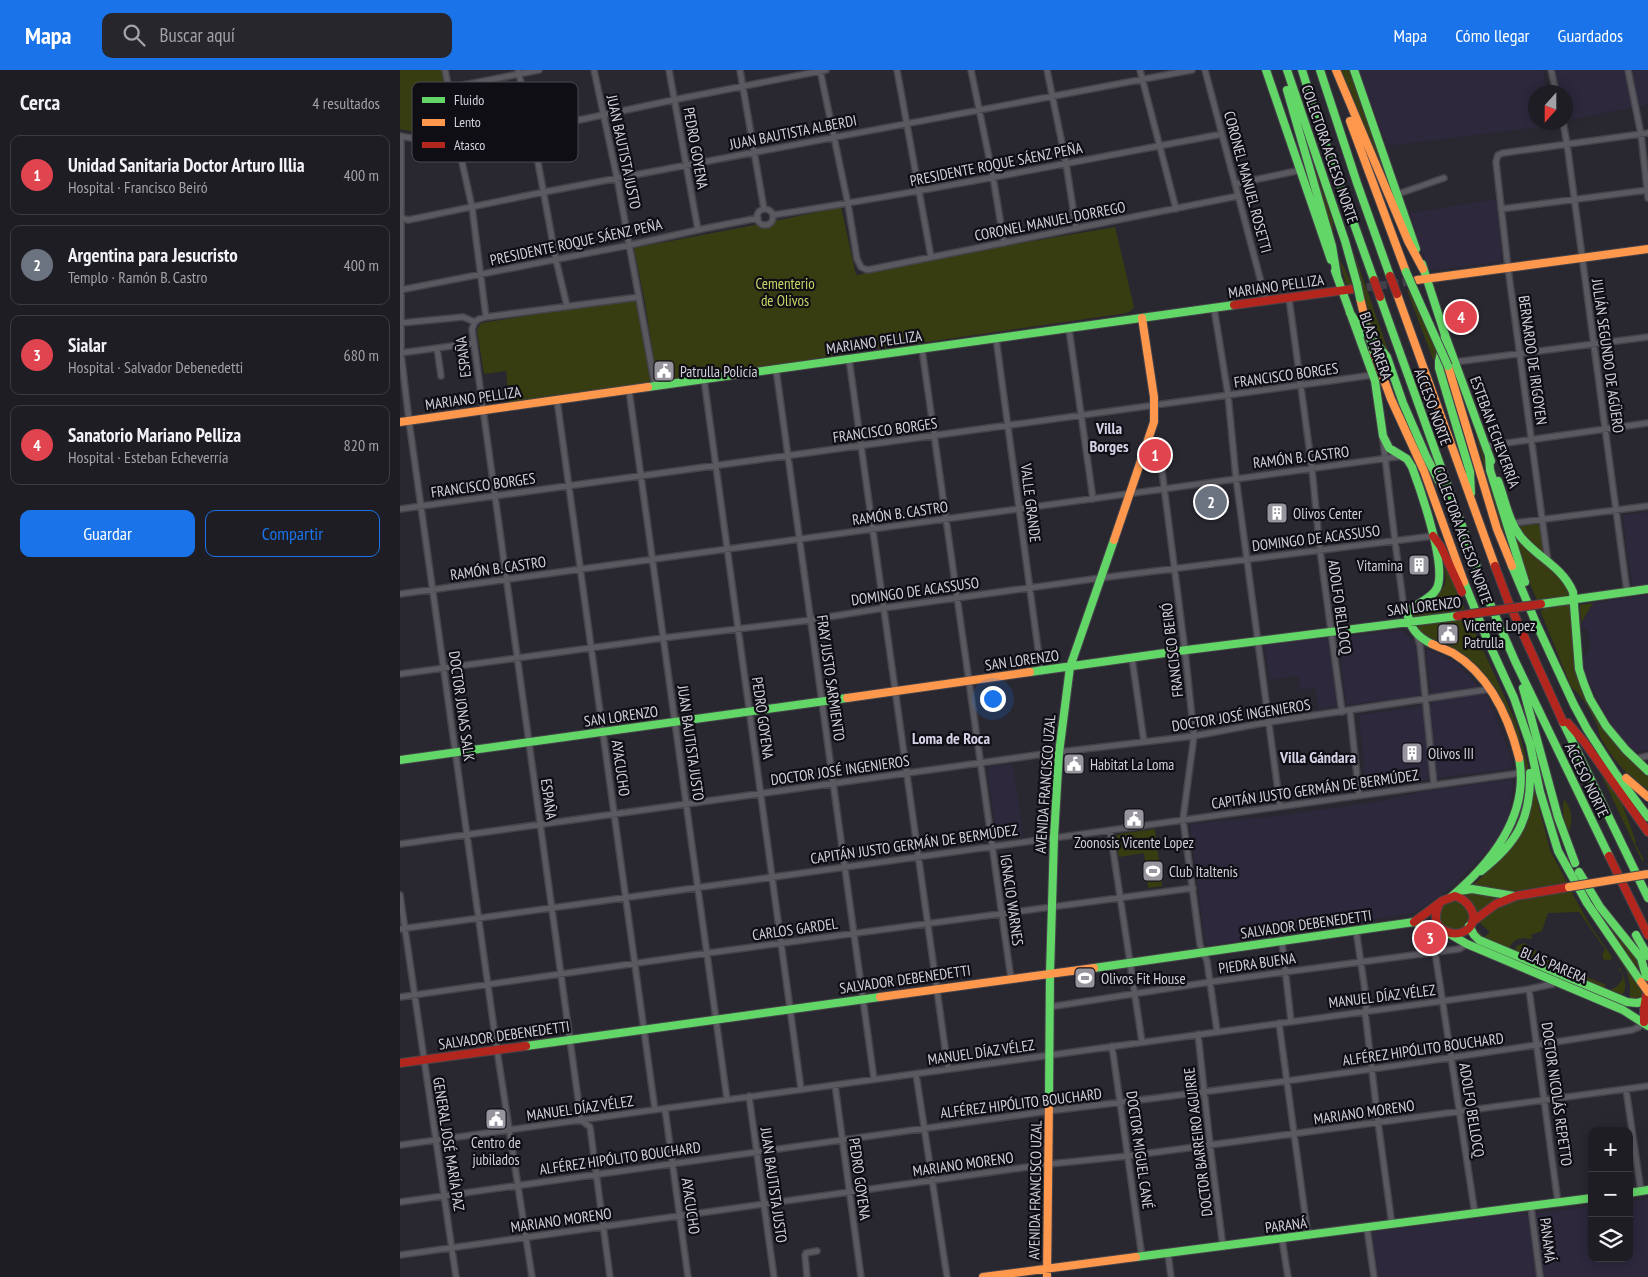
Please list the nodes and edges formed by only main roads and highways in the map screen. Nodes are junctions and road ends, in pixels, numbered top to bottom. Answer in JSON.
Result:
{"nodes":[{"id":1,"x":1266,"y":70,"type":"edge"},
{"id":2,"x":1282,"y":70,"type":"edge"},
{"id":3,"x":1287,"y":70,"type":"edge"},
{"id":4,"x":1302,"y":70,"type":"edge"},
{"id":5,"x":1320,"y":70,"type":"edge"},
{"id":6,"x":1335,"y":70,"type":"edge"},
{"id":7,"x":1354,"y":70,"type":"edge"},
{"id":8,"x":1648,"y":249,"type":"edge"},
{"id":9,"x":1423,"y":269,"type":"junction"},
{"id":10,"x":1337,"y":276,"type":"junction"},
{"id":11,"x":1426,"y":279,"type":"junction"},
{"id":12,"x":1417,"y":280,"type":"tunnel mouth"},
{"id":13,"x":1355,"y":286,"type":"junction"},
{"id":14,"x":1342,"y":291,"type":"junction"},
{"id":15,"x":1350,"y":313,"type":"junction"},
{"id":16,"x":1142,"y":318,"type":"junction"},
{"id":17,"x":1445,"y":335,"type":"junction"},
{"id":18,"x":1452,"y":364,"type":"junction"},
{"id":19,"x":400,"y":422,"type":"edge"},
{"id":20,"x":1489,"y":456,"type":"junction"},
{"id":21,"x":1471,"y":502,"type":"junction"},
{"id":22,"x":1461,"y":525,"type":"junction"},
{"id":23,"x":1433,"y":536,"type":"junction"},
{"id":24,"x":1648,"y":590,"type":"edge"},
{"id":25,"x":1574,"y":599,"type":"junction"},
{"id":26,"x":1408,"y":621,"type":"junction"},
{"id":27,"x":1494,"y":654,"type":"junction"},
{"id":28,"x":1515,"y":661,"type":"junction"},
{"id":29,"x":1070,"y":667,"type":"junction"},
{"id":30,"x":1562,"y":681,"type":"junction"},
{"id":31,"x":1558,"y":711,"type":"junction"},
{"id":32,"x":1524,"y":728,"type":"junction"},
{"id":33,"x":1602,"y":752,"type":"junction"},
{"id":34,"x":400,"y":760,"type":"edge"},
{"id":35,"x":1648,"y":772,"type":"edge"},
{"id":36,"x":1648,"y":797,"type":"edge"},
{"id":37,"x":1648,"y":817,"type":"edge"},
{"id":38,"x":1648,"y":832,"type":"edge"},
{"id":39,"x":1575,"y":863,"type":"dead end"},
{"id":40,"x":1481,"y":871,"type":"junction"},
{"id":41,"x":1579,"y":872,"type":"dead end"},
{"id":42,"x":1648,"y":874,"type":"edge"},
{"id":43,"x":1454,"y":894,"type":"junction"},
{"id":44,"x":1516,"y":896,"type":"junction"},
{"id":45,"x":1648,"y":898,"type":"edge"},
{"id":46,"x":1439,"y":904,"type":"junction"},
{"id":47,"x":1414,"y":922,"type":"junction"},
{"id":48,"x":1471,"y":924,"type":"junction"},
{"id":49,"x":1445,"y":932,"type":"junction"},
{"id":50,"x":1636,"y":935,"type":"dead end"},
{"id":51,"x":1648,"y":935,"type":"edge"},
{"id":52,"x":1648,"y":956,"type":"edge"},
{"id":53,"x":1050,"y":973,"type":"junction"},
{"id":54,"x":1556,"y":976,"type":"junction"},
{"id":55,"x":1646,"y":983,"type":"edge"},
{"id":56,"x":1648,"y":992,"type":"edge"},
{"id":57,"x":1645,"y":1001,"type":"junction"},
{"id":58,"x":1646,"y":1024,"type":"edge"},
{"id":59,"x":400,"y":1063,"type":"edge"},
{"id":60,"x":1588,"y":1199,"type":"edge"},
{"id":61,"x":1048,"y":1268,"type":"junction"},
{"id":62,"x":984,"y":1277,"type":"edge"},
{"id":63,"x":1048,"y":1277,"type":"edge"}],
"edges":[{"from":1,"to":10,"type":"main road","name":"BLAS PARERA"},
{"from":2,"to":10,"type":"main road"},
{"from":3,"to":13,"type":"main road","name":"COLECTORA ACCESO NORTE"},
{"from":4,"to":22,"type":"main road","name":"ACCESO NORTE","bridge":true},
{"from":5,"to":21,"type":"main road","name":"ACCESO NORTE","bridge":true},
{"from":6,"to":9,"type":"main road"},
{"from":6,"to":18,"type":"main road","name":"COLECTORA ACCESO NORTE","bridge":true},
{"from":7,"to":9,"type":"main road","name":"ESTEBAN ECHEVERRÍA"},
{"from":8,"to":11,"type":"main road"},
{"from":9,"to":11,"type":"main road","name":"ESTEBAN ECHEVERRÍA"},
{"from":10,"to":14,"type":"main road","name":"BLAS PARERA"},
{"from":11,"to":12,"type":"main road"},
{"from":11,"to":17,"type":"main road","name":"ESTEBAN ECHEVERRÍA"},
{"from":13,"to":14,"type":"main road","name":"MARIANO PELLIZA"},
{"from":13,"to":27,"type":"main road","name":"COLECTORA ACCESO NORTE","bridge":true},
{"from":14,"to":15,"type":"main road","name":"BLAS PARERA"},
{"from":14,"to":16,"type":"main road","name":"MARIANO PELLIZA"},
{"from":15,"to":22,"type":"main road"},
{"from":15,"to":23,"type":"main road","name":"BLAS PARERA"},
{"from":16,"to":19,"type":"main road","name":"MARIANO PELLIZA"},
{"from":16,"to":29,"type":"main road","name":"AVENIDA FRANCISCO UZAL"},
{"from":17,"to":18,"type":"main road","name":"ESTEBAN ECHEVERRÍA"},
{"from":17,"to":21,"type":"main road"},
{"from":18,"to":20,"type":"main road","name":"ESTEBAN ECHEVERRÍA"},
{"from":18,"to":30,"type":"main road","name":"COLECTORA ACCESO NORTE"},
{"from":20,"to":25,"type":"main road","name":"ESTEBAN ECHEVERRÍA"},
{"from":20,"to":30,"type":"main road"},
{"from":21,"to":31,"type":"main road","name":"ACCESO NORTE"},
{"from":22,"to":28,"type":"main road","name":"ACCESO NORTE"},
{"from":23,"to":26,"type":"main road"},
{"from":23,"to":27,"type":"main road"},
{"from":24,"to":25,"type":"main road","name":"SAN LORENZO"},
{"from":25,"to":26,"type":"main road","name":"SAN LORENZO","bridge":true},
{"from":25,"to":35,"type":"main road","name":"ESTEBAN ECHEVERRÍA"},
{"from":26,"to":29,"type":"main road","name":"SAN LORENZO"},
{"from":26,"to":40,"type":"main road"},
{"from":27,"to":32,"type":"main road","name":"COLECTORA ACCESO NORTE"},
{"from":28,"to":39,"type":"main road"},
{"from":28,"to":51,"type":"main road","name":"ACCESO NORTE"},
{"from":29,"to":34,"type":"main road","name":"SAN LORENZO"},
{"from":29,"to":53,"type":"main road","name":"AVENIDA FRANCISCO UZAL"},
{"from":30,"to":33,"type":"main road","name":"COLECTORA ACCESO NORTE"},
{"from":31,"to":38,"type":"main road"},
{"from":31,"to":45,"type":"main road","name":"ACCESO NORTE"},
{"from":32,"to":40,"type":"main road"},
{"from":32,"to":55,"type":"main road","name":"COLECTORA ACCESO NORTE"},
{"from":33,"to":36,"type":"main road"},
{"from":33,"to":37,"type":"main road","name":"COLECTORA ACCESO NORTE"},
{"from":40,"to":43,"type":"main road"},
{"from":41,"to":55,"type":"main road"},
{"from":42,"to":44,"type":"main road","bridge":true},
{"from":43,"to":44,"type":"main road"},
{"from":43,"to":46,"type":"main road"},
{"from":43,"to":48,"type":"main road"},
{"from":44,"to":48,"type":"main road"},
{"from":46,"to":47,"type":"main road","name":"SALVADOR DEBENEDETTI"},
{"from":46,"to":49,"type":"main road"},
{"from":47,"to":49,"type":"main road","name":"SALVADOR DEBENEDETTI"},
{"from":47,"to":53,"type":"main road","name":"SALVADOR DEBENEDETTI"},
{"from":48,"to":49,"type":"main road"},
{"from":48,"to":54,"type":"main road","name":"BLAS PARERA"},
{"from":49,"to":54,"type":"main road","name":"BLAS PARERA"},
{"from":50,"to":52,"type":"main road"},
{"from":53,"to":59,"type":"main road","name":"SALVADOR DEBENEDETTI"},
{"from":53,"to":61,"type":"main road","name":"AVENIDA FRANCISCO UZAL"},
{"from":54,"to":57,"type":"main road","name":"BLAS PARERA"},
{"from":54,"to":58,"type":"main road","name":"BLAS PARERA"},
{"from":55,"to":56,"type":"main road","name":"COLECTORA ACCESO NORTE","bridge":true},
{"from":55,"to":57,"type":"main road"},
{"from":57,"to":58,"type":"main road"},
{"from":60,"to":61,"type":"main road","name":"PARANÁ"},
{"from":61,"to":62,"type":"main road","name":"PARANÁ"},
{"from":61,"to":63,"type":"main road","name":"AVENIDA FRANCISCO UZAL"}]}
